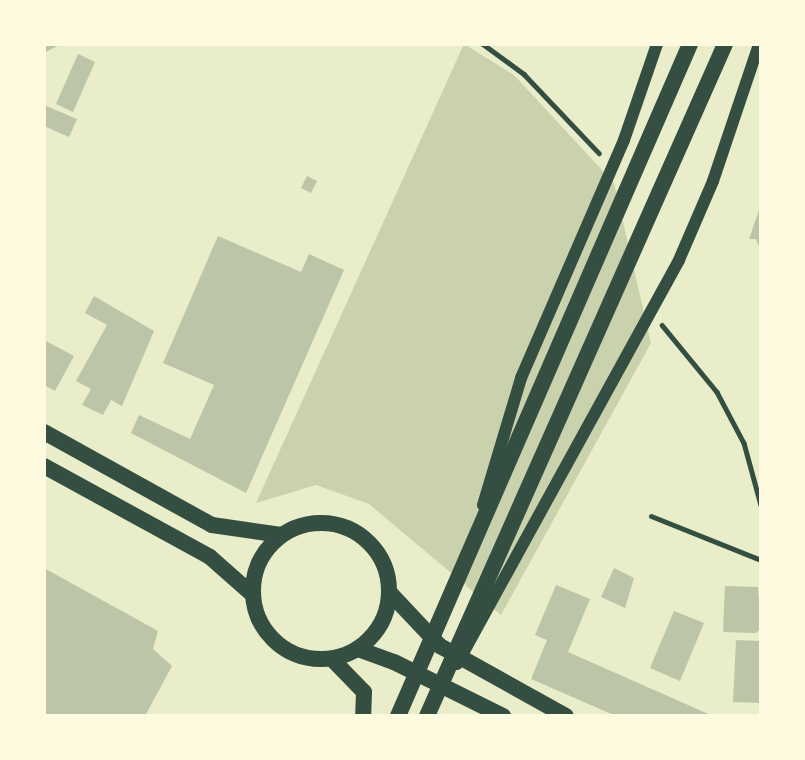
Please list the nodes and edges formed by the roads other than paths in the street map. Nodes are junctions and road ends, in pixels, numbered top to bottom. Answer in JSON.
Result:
{"nodes":[{"id":1,"x":657,"y":44,"type":"edge"},
{"id":2,"x":690,"y":44,"type":"edge"},
{"id":3,"x":725,"y":44,"type":"edge"},
{"id":4,"x":759,"y":44,"type":"edge"},
{"id":5,"x":44,"y":432,"type":"edge"},
{"id":6,"x":44,"y":466,"type":"edge"},
{"id":7,"x":651,"y":516,"type":"dead end"},
{"id":8,"x":281,"y":535,"type":"junction"},
{"id":9,"x":474,"y":537,"type":"junction"},
{"id":10,"x":761,"y":560,"type":"edge"},
{"id":11,"x":390,"y":593,"type":"junction"},
{"id":12,"x":252,"y":594,"type":"junction"},
{"id":13,"x":358,"y":649,"type":"junction"},
{"id":14,"x":332,"y":659,"type":"junction"},
{"id":15,"x":429,"y":711,"type":"edge"},
{"id":16,"x":495,"y":714,"type":"edge"},
{"id":17,"x":363,"y":716,"type":"edge"},
{"id":18,"x":398,"y":716,"type":"edge"},
{"id":19,"x":566,"y":716,"type":"edge"}],
"edges":[{"from":1,"to":9,"type":"street"},
{"from":2,"to":9,"type":"main road"},
{"from":3,"to":15,"type":"main road"},
{"from":4,"to":15,"type":"street"},
{"from":5,"to":8,"type":"main road"},
{"from":6,"to":12,"type":"main road"},
{"from":7,"to":10,"type":"lane"},
{"from":8,"to":11,"type":"main road"},
{"from":8,"to":12,"type":"main road"},
{"from":9,"to":18,"type":"main road"},
{"from":11,"to":13,"type":"main road"},
{"from":11,"to":19,"type":"main road"},
{"from":12,"to":14,"type":"main road"},
{"from":13,"to":14,"type":"main road"},
{"from":13,"to":16,"type":"main road"},
{"from":14,"to":17,"type":"main road"}]}
